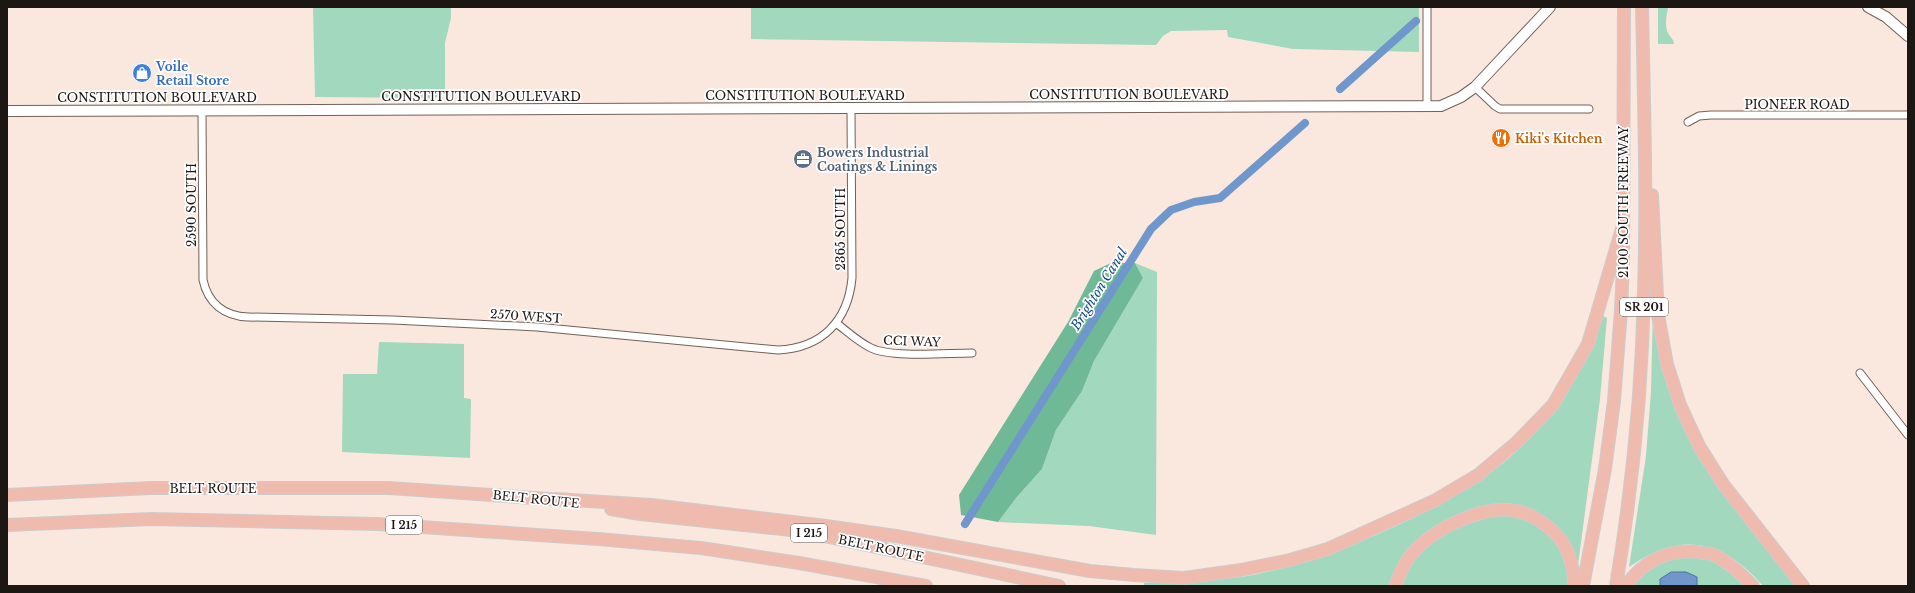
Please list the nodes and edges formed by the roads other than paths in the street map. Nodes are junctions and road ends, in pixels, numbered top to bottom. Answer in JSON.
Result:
{"nodes":[{"id":1,"x":1427,"y":7,"type":"edge"},
{"id":2,"x":1550,"y":7,"type":"edge"},
{"id":3,"x":1624,"y":7,"type":"edge"},
{"id":4,"x":1642,"y":7,"type":"edge"},
{"id":5,"x":1868,"y":7,"type":"edge"},
{"id":6,"x":1908,"y":36,"type":"edge"},
{"id":7,"x":1475,"y":87,"type":"junction"},
{"id":8,"x":1427,"y":107,"type":"junction"},
{"id":9,"x":851,"y":108,"type":"junction"},
{"id":10,"x":1589,"y":109,"type":"dead end"},
{"id":11,"x":202,"y":110,"type":"junction"},
{"id":12,"x":7,"y":111,"type":"edge"},
{"id":13,"x":1908,"y":115,"type":"edge"},
{"id":14,"x":1688,"y":122,"type":"dead end"},
{"id":15,"x":1645,"y":129,"type":"junction"},
{"id":16,"x":1623,"y":225,"type":"junction"},
{"id":17,"x":210,"y":299,"type":"joint"},
{"id":18,"x":836,"y":322,"type":"junction"},
{"id":19,"x":972,"y":353,"type":"dead end"},
{"id":20,"x":1860,"y":373,"type":"dead end"},
{"id":21,"x":1908,"y":435,"type":"edge"},
{"id":22,"x":7,"y":495,"type":"edge"},
{"id":23,"x":556,"y":499,"type":"junction"},
{"id":24,"x":7,"y":525,"type":"edge"},
{"id":25,"x":799,"y":563,"type":"junction"},
{"id":26,"x":886,"y":586,"type":"edge"},
{"id":27,"x":926,"y":586,"type":"edge"},
{"id":28,"x":1059,"y":586,"type":"edge"},
{"id":29,"x":1395,"y":586,"type":"edge"},
{"id":30,"x":1574,"y":586,"type":"edge"},
{"id":31,"x":1583,"y":586,"type":"edge"},
{"id":32,"x":1616,"y":586,"type":"edge"},
{"id":33,"x":1626,"y":586,"type":"edge"},
{"id":34,"x":1753,"y":586,"type":"edge"},
{"id":35,"x":1803,"y":586,"type":"edge"}],
"edges":[{"from":1,"to":8,"type":"street"},
{"from":2,"to":7,"type":"street","name":"CONSTITUTION BOULEVARD"},
{"from":3,"to":16,"type":"highway","name":"2100 SOUTH FREEWAY","number":"SR 201"},
{"from":4,"to":15,"type":"highway","name":"2100 SOUTH FREEWAY","number":"SR 201"},
{"from":5,"to":6,"type":"street"},
{"from":7,"to":8,"type":"street","name":"CONSTITUTION BOULEVARD"},
{"from":7,"to":10,"type":"street"},
{"from":8,"to":9,"type":"street","name":"CONSTITUTION BOULEVARD"},
{"from":9,"to":11,"type":"street","name":"CONSTITUTION BOULEVARD"},
{"from":9,"to":18,"type":"street","name":"2365 SOUTH"},
{"from":11,"to":12,"type":"street","name":"CONSTITUTION BOULEVARD"},
{"from":11,"to":17,"type":"street","name":"2590 SOUTH"},
{"from":13,"to":14,"type":"street","name":"PIONEER ROAD"},
{"from":15,"to":32,"type":"highway","name":"2100 SOUTH FREEWAY","number":"SR 201"},
{"from":15,"to":35,"type":"highway"},
{"from":16,"to":23,"type":"highway"},
{"from":16,"to":31,"type":"highway","name":"2100 SOUTH FREEWAY","number":"SR 201"},
{"from":17,"to":18,"type":"street","name":"2570 WEST"},
{"from":18,"to":19,"type":"street","name":"CCI WAY"},
{"from":20,"to":21,"type":"street"},
{"from":22,"to":23,"type":"highway","name":"BELT ROUTE","number":"I 215"},
{"from":23,"to":28,"type":"highway","name":"BELT ROUTE","number":"I 215"},
{"from":24,"to":25,"type":"highway","number":"I 215"},
{"from":25,"to":26,"type":"highway"},
{"from":25,"to":27,"type":"highway","number":"I 215"},
{"from":29,"to":30,"type":"highway"},
{"from":33,"to":34,"type":"highway"}]}
